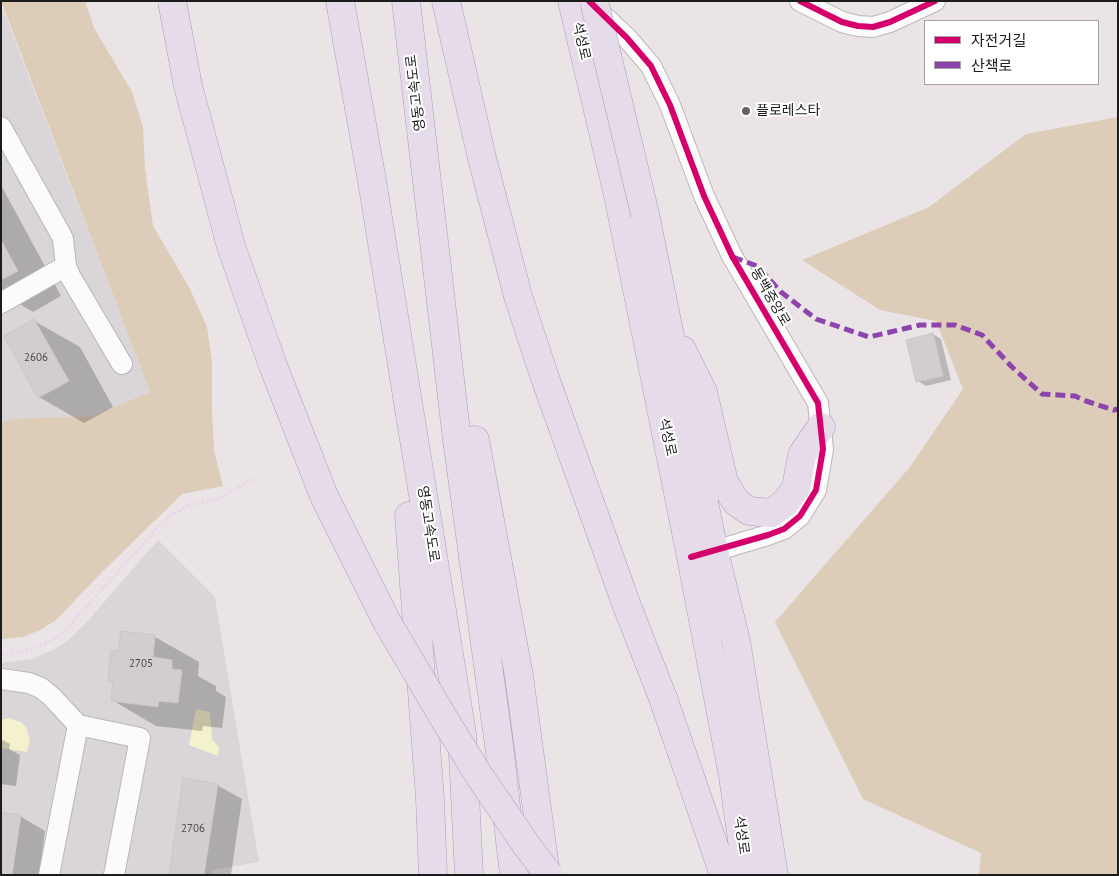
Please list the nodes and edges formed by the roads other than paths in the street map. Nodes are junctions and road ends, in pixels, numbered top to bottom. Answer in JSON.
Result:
{"nodes":[{"id":1,"x":172,"y":1,"type":"edge"},
{"id":2,"x":340,"y":1,"type":"edge"},
{"id":3,"x":406,"y":1,"type":"edge"},
{"id":4,"x":446,"y":1,"type":"edge"},
{"id":5,"x":572,"y":1,"type":"edge"},
{"id":6,"x":588,"y":1,"type":"edge"},
{"id":7,"x":594,"y":1,"type":"edge"},
{"id":8,"x":800,"y":1,"type":"edge"},
{"id":9,"x":935,"y":1,"type":"edge"},
{"id":10,"x":1,"y":127,"type":"edge"},
{"id":11,"x":371,"y":174,"type":"junction"},
{"id":12,"x":427,"y":184,"type":"junction"},
{"id":13,"x":66,"y":266,"type":"junction"},
{"id":14,"x":1,"y":302,"type":"edge"},
{"id":15,"x":665,"y":315,"type":"junction"},
{"id":16,"x":122,"y":364,"type":"dead end"},
{"id":17,"x":821,"y":427,"type":"junction"},
{"id":18,"x":703,"y":554,"type":"junction"},
{"id":19,"x":1,"y":679,"type":"edge"},
{"id":20,"x":78,"y":725,"type":"junction"},
{"id":21,"x":746,"y":775,"type":"junction"},
{"id":22,"x":49,"y":875,"type":"edge"},
{"id":23,"x":114,"y":875,"type":"edge"},
{"id":24,"x":433,"y":875,"type":"edge"},
{"id":25,"x":469,"y":875,"type":"edge"},
{"id":26,"x":514,"y":875,"type":"edge"},
{"id":27,"x":548,"y":875,"type":"edge"},
{"id":28,"x":724,"y":875,"type":"edge"},
{"id":29,"x":747,"y":875,"type":"edge"},
{"id":30,"x":774,"y":875,"type":"edge"}],
"edges":[{"from":1,"to":27,"type":"highway","bridge":true},
{"from":2,"to":11,"type":"highway","name":"영동고속도로"},
{"from":3,"to":12,"type":"highway","name":"영동고속도로"},
{"from":4,"to":28,"type":"highway"},
{"from":5,"to":18,"type":"highway","name":"석성로"},
{"from":6,"to":17,"type":"street","name":"동백중앙로"},
{"from":7,"to":15,"type":"highway","bridge":true},
{"from":8,"to":9,"type":"street"},
{"from":10,"to":13,"type":"street"},
{"from":11,"to":24,"type":"highway","name":"영동고속도로"},
{"from":11,"to":25,"type":"highway","name":"영동고속도로"},
{"from":12,"to":26,"type":"highway","name":"영동고속도로"},
{"from":12,"to":27,"type":"highway","name":"영동고속도로"},
{"from":13,"to":14,"type":"street"},
{"from":13,"to":16,"type":"street"},
{"from":15,"to":17,"type":"highway"},
{"from":15,"to":18,"type":"highway"},
{"from":17,"to":18,"type":"street","name":"동백중앙로"},
{"from":18,"to":21,"type":"highway","name":"석성로"},
{"from":19,"to":20,"type":"street"},
{"from":20,"to":22,"type":"street"},
{"from":20,"to":23,"type":"street"},
{"from":21,"to":29,"type":"highway","name":"석성로"},
{"from":21,"to":30,"type":"highway"}]}
